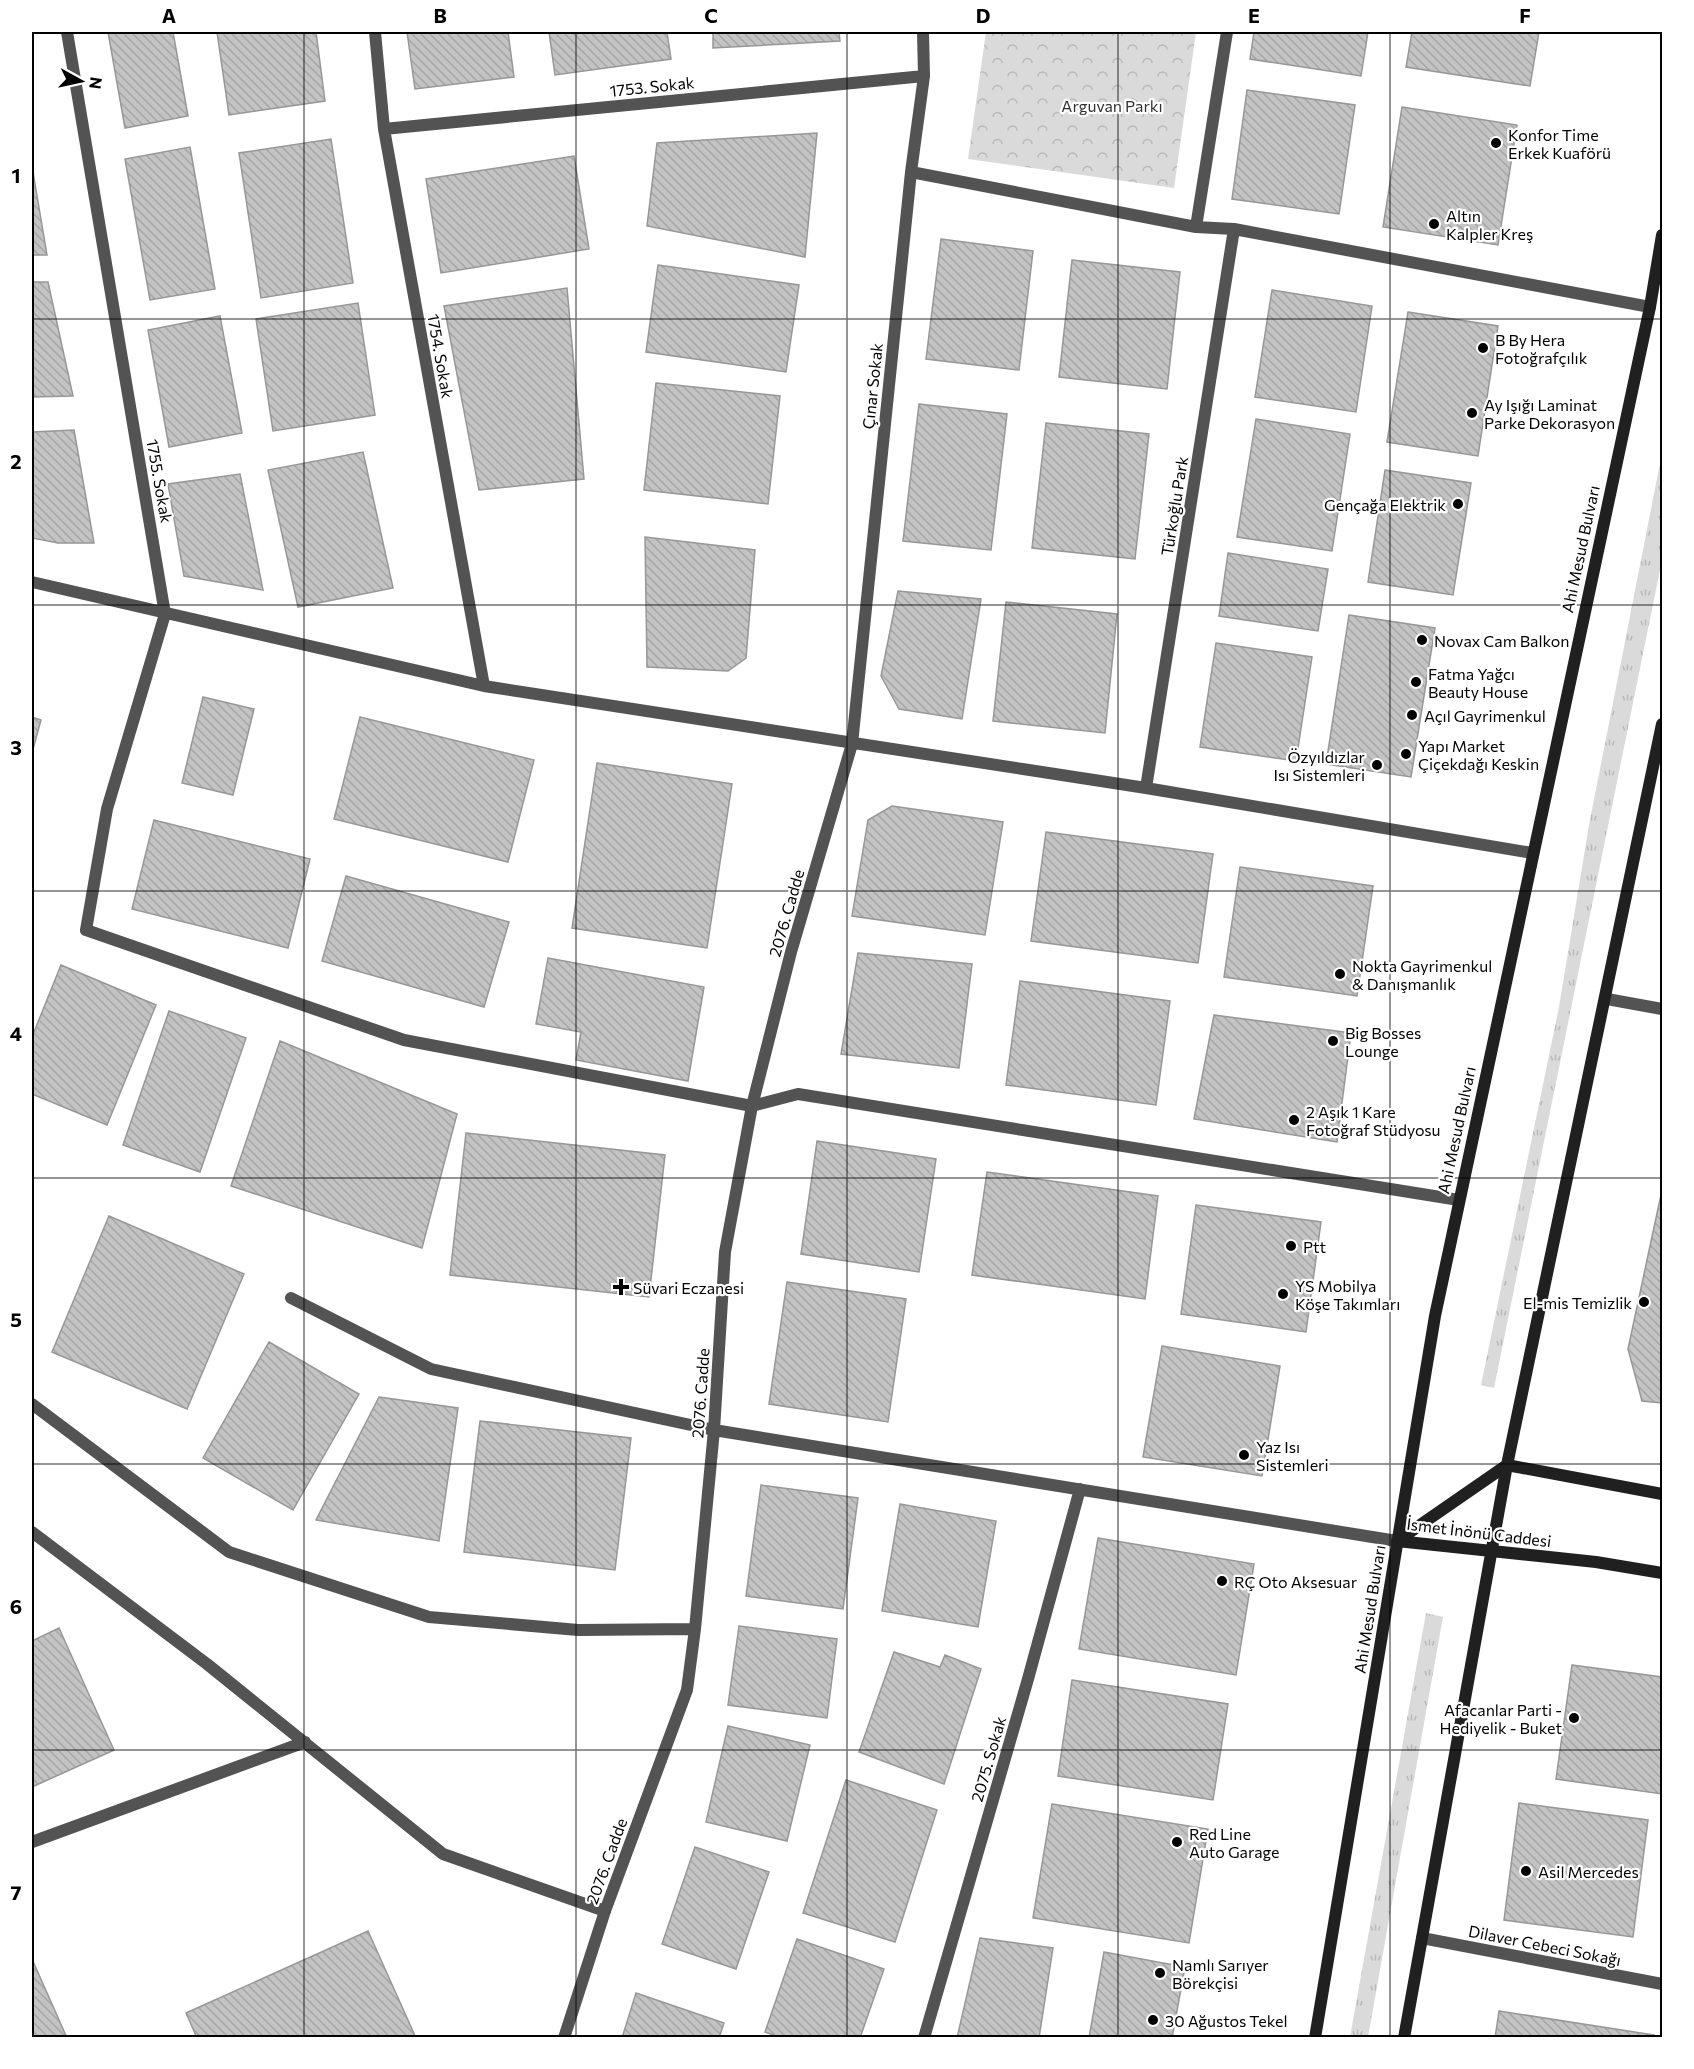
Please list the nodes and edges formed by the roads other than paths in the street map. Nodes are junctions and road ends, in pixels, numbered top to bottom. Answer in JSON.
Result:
{"nodes":[{"id":1,"x":67,"y":32,"type":"edge"},
{"id":2,"x":375,"y":32,"type":"edge"},
{"id":3,"x":923,"y":32,"type":"edge"},
{"id":4,"x":1227,"y":32,"type":"edge"},
{"id":5,"x":924,"y":76,"type":"junction"},
{"id":6,"x":384,"y":129,"type":"junction"},
{"id":7,"x":911,"y":172,"type":"junction"},
{"id":8,"x":1196,"y":227,"type":"junction"},
{"id":9,"x":1234,"y":229,"type":"junction"},
{"id":10,"x":1662,"y":235,"type":"edge"},
{"id":11,"x":1650,"y":307,"type":"junction"},
{"id":12,"x":32,"y":582,"type":"edge"},
{"id":13,"x":165,"y":614,"type":"junction"},
{"id":14,"x":484,"y":686,"type":"junction"},
{"id":15,"x":1662,"y":724,"type":"edge"},
{"id":16,"x":852,"y":744,"type":"junction"},
{"id":17,"x":1146,"y":788,"type":"junction"},
{"id":18,"x":1532,"y":853,"type":"junction"},
{"id":19,"x":1607,"y":999,"type":"junction"},
{"id":20,"x":1662,"y":1009,"type":"edge"},
{"id":21,"x":752,"y":1106,"type":"junction"},
{"id":22,"x":1459,"y":1200,"type":"junction"},
{"id":23,"x":291,"y":1298,"type":"dead end"},
{"id":24,"x":32,"y":1404,"type":"edge"},
{"id":25,"x":714,"y":1430,"type":"junction"},
{"id":26,"x":1507,"y":1465,"type":"junction"},
{"id":27,"x":1080,"y":1489,"type":"junction"},
{"id":28,"x":1662,"y":1494,"type":"edge"},
{"id":29,"x":32,"y":1532,"type":"edge"},
{"id":30,"x":1397,"y":1540,"type":"junction"},
{"id":31,"x":1492,"y":1551,"type":"junction"},
{"id":32,"x":1662,"y":1573,"type":"edge"},
{"id":33,"x":695,"y":1629,"type":"junction"},
{"id":34,"x":305,"y":1742,"type":"junction"},
{"id":35,"x":32,"y":1842,"type":"edge"},
{"id":36,"x":605,"y":1911,"type":"junction"},
{"id":37,"x":1422,"y":1938,"type":"junction"},
{"id":38,"x":1662,"y":1984,"type":"edge"},
{"id":39,"x":564,"y":2037,"type":"edge"},
{"id":40,"x":924,"y":2037,"type":"edge"},
{"id":41,"x":1316,"y":2037,"type":"edge"},
{"id":42,"x":1404,"y":2037,"type":"edge"}],
"edges":[{"from":1,"to":13,"type":"street","name":"1755. Sokak"},
{"from":2,"to":6,"type":"street","name":"1754. Sokak"},
{"from":3,"to":5,"type":"street","name":"Çınar Sokak"},
{"from":4,"to":8,"type":"street"},
{"from":5,"to":6,"type":"street","name":"1753. Sokak"},
{"from":5,"to":7,"type":"street","name":"Çınar Sokak"},
{"from":6,"to":14,"type":"street","name":"1754. Sokak"},
{"from":7,"to":8,"type":"street"},
{"from":7,"to":16,"type":"street","name":"Çınar Sokak"},
{"from":8,"to":9,"type":"street"},
{"from":9,"to":11,"type":"street"},
{"from":9,"to":17,"type":"street","name":"Türkoğlu Park"},
{"from":10,"to":11,"type":"main road","name":"Ahi Mesud Bulvarı"},
{"from":11,"to":18,"type":"main road","name":"Ahi Mesud Bulvarı"},
{"from":12,"to":13,"type":"street"},
{"from":13,"to":14,"type":"street"},
{"from":13,"to":21,"type":"street","name":"1755. Sokak"},
{"from":14,"to":16,"type":"street"},
{"from":15,"to":19,"type":"main road"},
{"from":16,"to":17,"type":"street"},
{"from":16,"to":21,"type":"street","name":"2076. Cadde"},
{"from":17,"to":18,"type":"street"},
{"from":18,"to":22,"type":"main road","name":"Ahi Mesud Bulvarı"},
{"from":19,"to":20,"type":"street"},
{"from":19,"to":26,"type":"main road"},
{"from":21,"to":22,"type":"street"},
{"from":21,"to":25,"type":"street","name":"2076. Cadde"},
{"from":22,"to":30,"type":"main road","name":"Ahi Mesud Bulvarı"},
{"from":23,"to":25,"type":"street"},
{"from":24,"to":33,"type":"street"},
{"from":25,"to":27,"type":"street"},
{"from":25,"to":33,"type":"street","name":"2076. Cadde"},
{"from":26,"to":28,"type":"main road"},
{"from":26,"to":30,"type":"main road","name":"İsmet İnönü Caddesi"},
{"from":26,"to":31,"type":"main road"},
{"from":27,"to":30,"type":"street"},
{"from":27,"to":40,"type":"street","name":"2075. Sokak"},
{"from":29,"to":34,"type":"street"},
{"from":30,"to":31,"type":"main road","name":"İsmet İnönü Caddesi"},
{"from":30,"to":41,"type":"main road","name":"Ahi Mesud Bulvarı"},
{"from":31,"to":32,"type":"main road","name":"İsmet İnönü Caddesi"},
{"from":31,"to":37,"type":"main road"},
{"from":33,"to":36,"type":"street","name":"2076. Cadde"},
{"from":34,"to":35,"type":"street"},
{"from":34,"to":36,"type":"street"},
{"from":36,"to":39,"type":"street","name":"2076. Cadde"},
{"from":37,"to":38,"type":"street","name":"Dilaver Cebeci Sokağı"},
{"from":37,"to":42,"type":"main road"}]}
